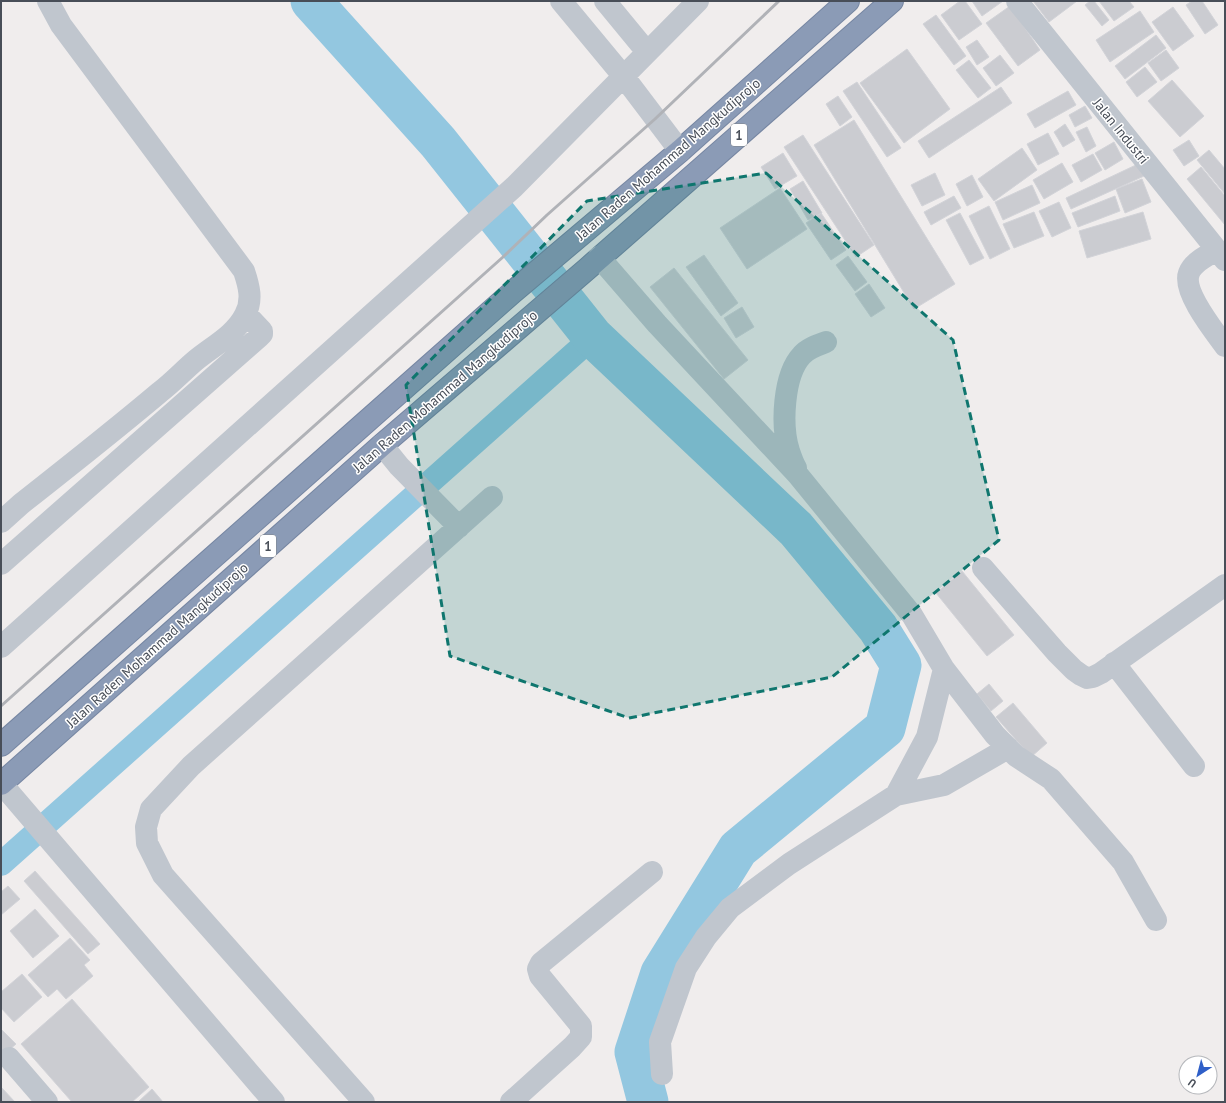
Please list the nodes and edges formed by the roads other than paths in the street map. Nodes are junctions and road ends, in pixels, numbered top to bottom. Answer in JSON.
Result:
{"nodes":[{"id":1,"x":48,"y":1,"type":"edge"},
{"id":2,"x":561,"y":1,"type":"edge"},
{"id":3,"x":605,"y":1,"type":"edge"},
{"id":4,"x":698,"y":1,"type":"edge"},
{"id":5,"x":848,"y":1,"type":"edge"},
{"id":6,"x":892,"y":1,"type":"edge"},
{"id":7,"x":1017,"y":1,"type":"edge"},
{"id":8,"x":648,"y":52,"type":"junction"},
{"id":9,"x":624,"y":77,"type":"junction"},
{"id":10,"x":680,"y":151,"type":"junction"},
{"id":11,"x":1221,"y":255,"type":"edge"},
{"id":12,"x":593,"y":263,"type":"junction"},
{"id":13,"x":246,"y":314,"type":"junction"},
{"id":14,"x":826,"y":342,"type":"dead end"},
{"id":15,"x":1225,"y":346,"type":"edge"},
{"id":16,"x":183,"y":372,"type":"junction"},
{"id":17,"x":198,"y":391,"type":"junction"},
{"id":18,"x":382,"y":445,"type":"junction"},
{"id":19,"x":798,"y":475,"type":"junction"},
{"id":20,"x":492,"y":497,"type":"dead end"},
{"id":21,"x":21,"y":504,"type":"junction"},
{"id":22,"x":1,"y":522,"type":"edge"},
{"id":23,"x":43,"y":527,"type":"junction"},
{"id":24,"x":459,"y":527,"type":"junction"},
{"id":25,"x":1,"y":564,"type":"edge"},
{"id":26,"x":984,"y":568,"type":"dead end"},
{"id":27,"x":1225,"y":585,"type":"edge"},
{"id":28,"x":1,"y":647,"type":"edge"},
{"id":29,"x":1114,"y":663,"type":"junction"},
{"id":30,"x":944,"y":669,"type":"junction"},
{"id":31,"x":1,"y":745,"type":"edge"},
{"id":32,"x":1008,"y":748,"type":"junction"},
{"id":33,"x":1194,"y":766,"type":"dead end"},
{"id":34,"x":1,"y":783,"type":"edge"},
{"id":35,"x":896,"y":795,"type":"junction"},
{"id":36,"x":652,"y":872,"type":"dead end"},
{"id":37,"x":1156,"y":920,"type":"dead end"},
{"id":38,"x":9,"y":1058,"type":"dead end"},
{"id":39,"x":662,"y":1074,"type":"dead end"},
{"id":40,"x":47,"y":1102,"type":"edge"},
{"id":41,"x":274,"y":1102,"type":"edge"},
{"id":42,"x":364,"y":1102,"type":"edge"},
{"id":43,"x":511,"y":1102,"type":"edge"}],
"edges":[{"from":1,"to":13,"type":"street"},
{"from":2,"to":9,"type":"street"},
{"from":3,"to":8,"type":"street"},
{"from":4,"to":8,"type":"street"},
{"from":5,"to":10,"type":"highway","name":"Jalan Raden Mohammad Mangkudiprojo","number":"1"},
{"from":6,"to":12,"type":"highway","name":"Jalan Raden Mohammad Mangkudiprojo","number":"1"},
{"from":7,"to":11,"type":"street","name":"Jalan Industri"},
{"from":8,"to":9,"type":"street"},
{"from":9,"to":10,"type":"street"},
{"from":9,"to":28,"type":"street"},
{"from":10,"to":31,"type":"highway","name":"Jalan Raden Mohammad Mangkudiprojo","number":"1"},
{"from":11,"to":15,"type":"street"},
{"from":12,"to":18,"type":"highway","name":"Jalan Raden Mohammad Mangkudiprojo","number":"1"},
{"from":12,"to":19,"type":"street"},
{"from":13,"to":16,"type":"street"},
{"from":13,"to":17,"type":"street"},
{"from":14,"to":19,"type":"street"},
{"from":16,"to":17,"type":"street"},
{"from":16,"to":21,"type":"street"},
{"from":17,"to":23,"type":"street"},
{"from":18,"to":24,"type":"street"},
{"from":18,"to":34,"type":"highway","name":"Jalan Raden Mohammad Mangkudiprojo","number":"1"},
{"from":19,"to":30,"type":"street"},
{"from":20,"to":24,"type":"street"},
{"from":21,"to":22,"type":"street"},
{"from":21,"to":23,"type":"street"},
{"from":23,"to":25,"type":"street"},
{"from":24,"to":42,"type":"street"},
{"from":26,"to":29,"type":"street"},
{"from":27,"to":29,"type":"street"},
{"from":29,"to":33,"type":"street"},
{"from":30,"to":32,"type":"street"},
{"from":30,"to":35,"type":"street"},
{"from":32,"to":35,"type":"street"},
{"from":32,"to":37,"type":"street"},
{"from":34,"to":41,"type":"street"},
{"from":35,"to":39,"type":"street"},
{"from":36,"to":43,"type":"street"},
{"from":38,"to":40,"type":"street"}]}
